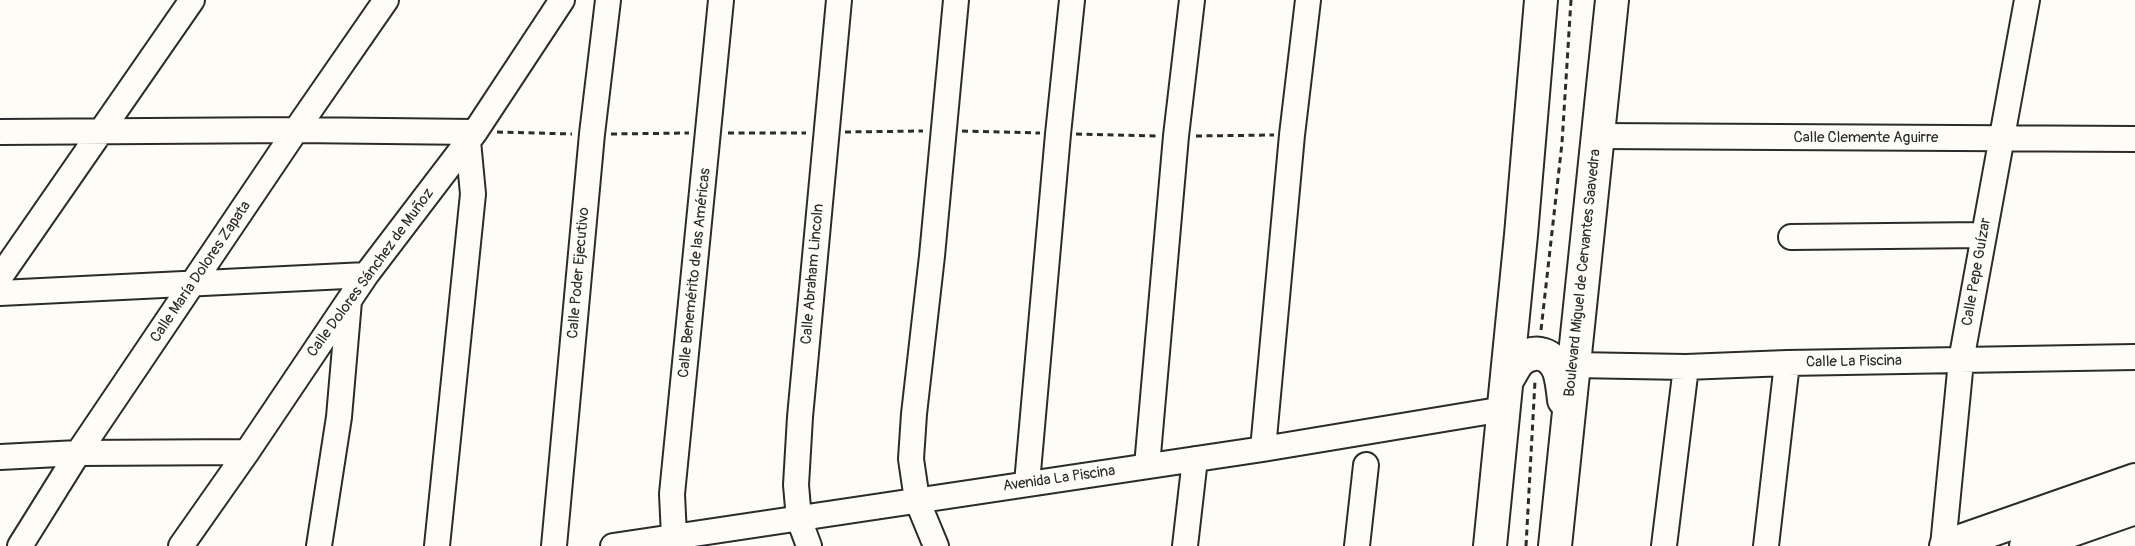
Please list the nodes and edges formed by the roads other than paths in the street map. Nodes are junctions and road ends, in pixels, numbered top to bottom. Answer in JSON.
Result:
{"nodes":[{"id":1,"x":192,"y":0,"type":"edge"},
{"id":2,"x":386,"y":0,"type":"edge"},
{"id":3,"x":562,"y":0,"type":"edge"},
{"id":4,"x":608,"y":0,"type":"edge"},
{"id":5,"x":721,"y":0,"type":"edge"},
{"id":6,"x":839,"y":0,"type":"edge"},
{"id":7,"x":956,"y":0,"type":"edge"},
{"id":8,"x":1072,"y":0,"type":"edge"},
{"id":9,"x":1192,"y":0,"type":"edge"},
{"id":10,"x":1308,"y":0,"type":"edge"},
{"id":11,"x":1541,"y":0,"type":"edge"},
{"id":12,"x":1612,"y":0,"type":"edge"},
{"id":13,"x":2027,"y":0,"type":"edge"},
{"id":14,"x":296,"y":130,"type":"junction"},
{"id":15,"x":103,"y":131,"type":"junction"},
{"id":16,"x":0,"y":132,"type":"edge"},
{"id":17,"x":471,"y":136,"type":"junction"},
{"id":18,"x":1598,"y":136,"type":"junction"},
{"id":19,"x":2002,"y":138,"type":"junction"},
{"id":20,"x":2135,"y":140,"type":"edge"},
{"id":21,"x":1983,"y":235,"type":"junction"},
{"id":22,"x":1791,"y":237,"type":"dead end"},
{"id":23,"x":366,"y":274,"type":"junction"},
{"id":24,"x":0,"y":277,"type":"edge"},
{"id":25,"x":194,"y":284,"type":"junction"},
{"id":26,"x":0,"y":293,"type":"edge"},
{"id":27,"x":349,"y":300,"type":"junction"},
{"id":28,"x":2135,"y":357,"type":"edge"},
{"id":29,"x":1961,"y":361,"type":"junction"},
{"id":30,"x":1787,"y":363,"type":"junction"},
{"id":31,"x":1574,"y":364,"type":"junction"},
{"id":32,"x":1686,"y":367,"type":"junction"},
{"id":33,"x":1506,"y":395,"type":"junction"},
{"id":34,"x":1568,"y":422,"type":"junction"},
{"id":35,"x":1263,"y":449,"type":"junction"},
{"id":36,"x":247,"y":452,"type":"junction"},
{"id":37,"x":78,"y":453,"type":"junction"},
{"id":38,"x":0,"y":457,"type":"edge"},
{"id":39,"x":1195,"y":459,"type":"junction"},
{"id":40,"x":1366,"y":465,"type":"dead end"},
{"id":41,"x":1147,"y":466,"type":"junction"},
{"id":42,"x":2135,"y":480,"type":"edge"},
{"id":43,"x":1027,"y":483,"type":"junction"},
{"id":44,"x":917,"y":500,"type":"junction"},
{"id":45,"x":2135,"y":508,"type":"edge"},
{"id":46,"x":799,"y":519,"type":"junction"},
{"id":47,"x":677,"y":541,"type":"edge"},
{"id":48,"x":2042,"y":543,"type":"edge"},
{"id":49,"x":20,"y":546,"type":"edge"},
{"id":50,"x":181,"y":546,"type":"edge"},
{"id":51,"x":319,"y":546,"type":"edge"},
{"id":52,"x":436,"y":546,"type":"edge"},
{"id":53,"x":555,"y":546,"type":"edge"},
{"id":54,"x":613,"y":546,"type":"edge"},
{"id":55,"x":809,"y":546,"type":"edge"},
{"id":56,"x":936,"y":546,"type":"edge"},
{"id":57,"x":1185,"y":546,"type":"edge"},
{"id":58,"x":1357,"y":546,"type":"edge"},
{"id":59,"x":1490,"y":546,"type":"edge"},
{"id":60,"x":1555,"y":546,"type":"edge"},
{"id":61,"x":1664,"y":546,"type":"edge"},
{"id":62,"x":1766,"y":546,"type":"edge"},
{"id":63,"x":1944,"y":546,"type":"edge"}],
"edges":[{"from":1,"to":15,"type":"street"},
{"from":2,"to":14,"type":"street","name":"Calle María Dolores Zapata"},
{"from":3,"to":17,"type":"street","name":"Calle Dolores Sánchez de Muñoz"},
{"from":4,"to":53,"type":"street","name":"Calle Poder Ejecutivo"},
{"from":5,"to":47,"type":"street","name":"Calle Benemérito de las Américas"},
{"from":6,"to":46,"type":"street","name":"Calle Abraham Lincoln"},
{"from":7,"to":44,"type":"street"},
{"from":8,"to":43,"type":"street"},
{"from":9,"to":41,"type":"street"},
{"from":10,"to":35,"type":"street"},
{"from":11,"to":33,"type":"main road"},
{"from":12,"to":18,"type":"main road","name":"Boulevard Miguel de Cervantes Saavedra"},
{"from":13,"to":19,"type":"street","name":"Calle Pepe Guízar"},
{"from":14,"to":15,"type":"street"},
{"from":14,"to":17,"type":"street"},
{"from":14,"to":25,"type":"street","name":"Calle María Dolores Zapata"},
{"from":15,"to":16,"type":"street"},
{"from":15,"to":24,"type":"street"},
{"from":17,"to":23,"type":"street","name":"Calle Dolores Sánchez de Muñoz"},
{"from":17,"to":52,"type":"street"},
{"from":18,"to":19,"type":"street","name":"Calle Clemente Aguirre"},
{"from":18,"to":31,"type":"main road","name":"Boulevard Miguel de Cervantes Saavedra"},
{"from":19,"to":20,"type":"street","name":"Calle Clemente Aguirre"},
{"from":19,"to":21,"type":"street","name":"Calle Pepe Guízar"},
{"from":21,"to":22,"type":"street"},
{"from":21,"to":29,"type":"street","name":"Calle Pepe Guízar"},
{"from":23,"to":25,"type":"street"},
{"from":23,"to":27,"type":"street","name":"Calle Dolores Sánchez de Muñoz"},
{"from":25,"to":26,"type":"street"},
{"from":25,"to":37,"type":"street","name":"Calle María Dolores Zapata"},
{"from":27,"to":36,"type":"street","name":"Calle Dolores Sánchez de Muñoz"},
{"from":27,"to":51,"type":"street"},
{"from":28,"to":29,"type":"street","name":"Calle La Piscina"},
{"from":29,"to":30,"type":"street","name":"Calle La Piscina"},
{"from":29,"to":63,"type":"street","name":"Calle Pepe Guízar"},
{"from":30,"to":32,"type":"street","name":"Calle La Piscina"},
{"from":30,"to":62,"type":"street"},
{"from":31,"to":32,"type":"street","name":"Calle La Piscina"},
{"from":31,"to":34,"type":"main road","name":"Boulevard Miguel de Cervantes Saavedra"},
{"from":32,"to":61,"type":"street"},
{"from":33,"to":34,"type":"main road"},
{"from":33,"to":35,"type":"street","name":"Avenida La Piscina"},
{"from":33,"to":59,"type":"main road"},
{"from":34,"to":60,"type":"main road","name":"Boulevard Miguel de Cervantes Saavedra"},
{"from":35,"to":39,"type":"street","name":"Avenida La Piscina"},
{"from":36,"to":37,"type":"street"},
{"from":36,"to":50,"type":"street","name":"Calle Dolores Sánchez de Muñoz"},
{"from":37,"to":38,"type":"street"},
{"from":37,"to":49,"type":"street","name":"Calle María Dolores Zapata"},
{"from":39,"to":41,"type":"street","name":"Avenida La Piscina"},
{"from":39,"to":57,"type":"street"},
{"from":40,"to":58,"type":"street"},
{"from":41,"to":43,"type":"street","name":"Avenida La Piscina"},
{"from":42,"to":63,"type":"main road"},
{"from":43,"to":44,"type":"street","name":"Avenida La Piscina"},
{"from":44,"to":46,"type":"street","name":"Avenida La Piscina"},
{"from":44,"to":56,"type":"street"},
{"from":45,"to":48,"type":"main road"},
{"from":46,"to":47,"type":"street","name":"Avenida La Piscina"},
{"from":46,"to":55,"type":"street","name":"Calle Abraham Lincoln"},
{"from":47,"to":54,"type":"street","name":"Avenida La Piscina"}]}
